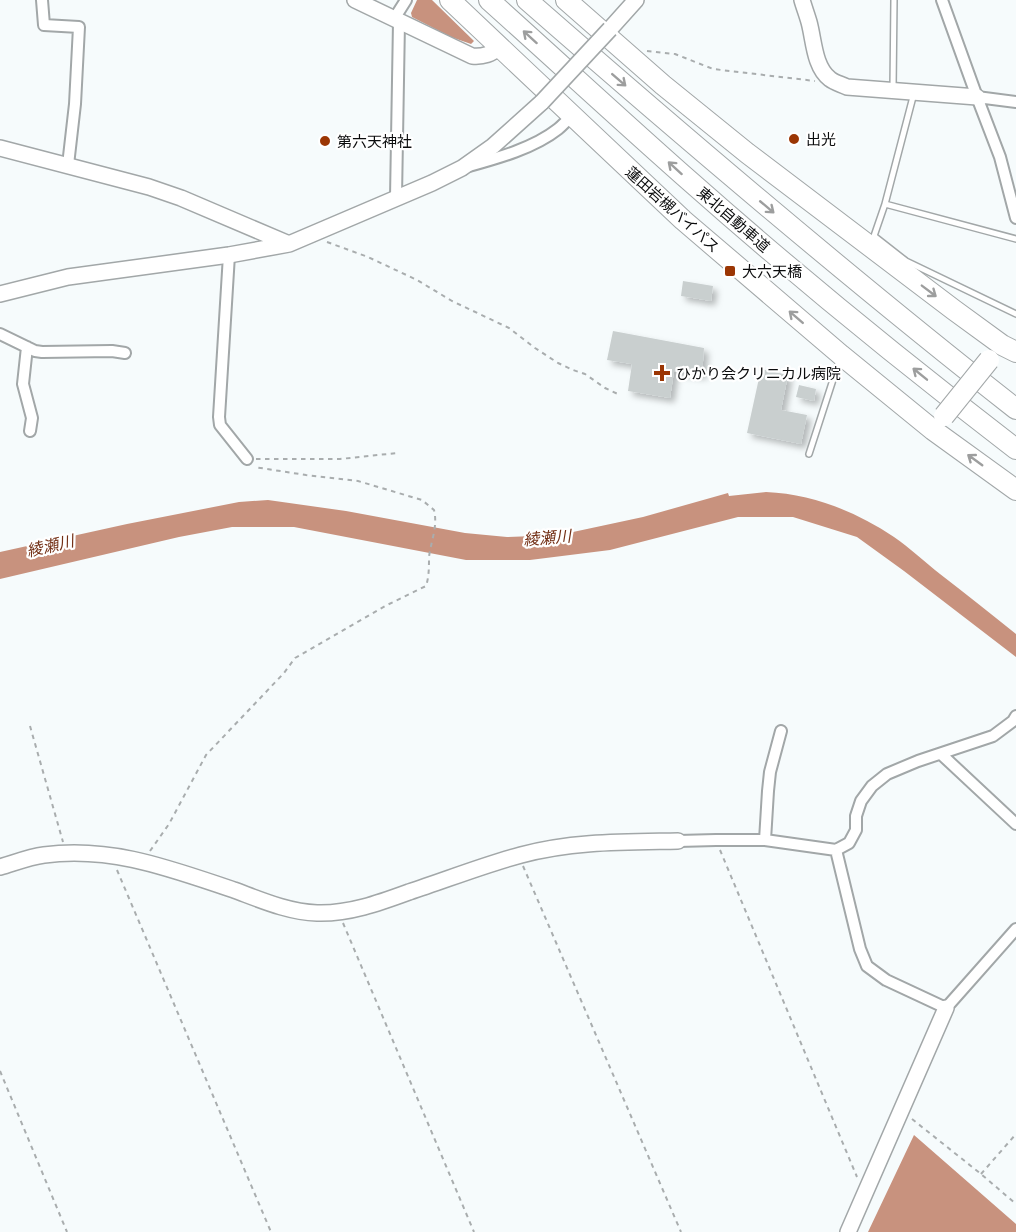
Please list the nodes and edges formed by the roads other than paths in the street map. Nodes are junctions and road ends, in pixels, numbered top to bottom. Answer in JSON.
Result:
{"nodes":[{"id":1,"x":42,"y":0,"type":"edge"},
{"id":2,"x":356,"y":0,"type":"edge"},
{"id":3,"x":406,"y":0,"type":"edge"},
{"id":4,"x":450,"y":0,"type":"edge"},
{"id":5,"x":489,"y":0,"type":"edge"},
{"id":6,"x":527,"y":0,"type":"edge"},
{"id":7,"x":566,"y":0,"type":"edge"},
{"id":8,"x":636,"y":0,"type":"edge"},
{"id":9,"x":802,"y":0,"type":"edge"},
{"id":10,"x":894,"y":0,"type":"edge"},
{"id":11,"x":942,"y":0,"type":"edge"},
{"id":12,"x":397,"y":20,"type":"junction"},
{"id":13,"x":501,"y":47,"type":"junction"},
{"id":14,"x":893,"y":90,"type":"junction"},
{"id":15,"x":914,"y":92,"type":"junction"},
{"id":16,"x":977,"y":97,"type":"junction"},
{"id":17,"x":1016,"y":102,"type":"edge"},
{"id":18,"x":572,"y":116,"type":"junction"},
{"id":19,"x":0,"y":148,"type":"edge"},
{"id":20,"x":68,"y":165,"type":"junction"},
{"id":21,"x":462,"y":168,"type":"junction"},
{"id":22,"x":396,"y":197,"type":"junction"},
{"id":23,"x":885,"y":204,"type":"junction"},
{"id":24,"x":1016,"y":218,"type":"edge"},
{"id":25,"x":1016,"y":239,"type":"edge"},
{"id":26,"x":289,"y":244,"type":"junction"},
{"id":27,"x":229,"y":255,"type":"junction"},
{"id":28,"x":0,"y":294,"type":"edge"},
{"id":29,"x":1016,"y":314,"type":"edge"},
{"id":30,"x":0,"y":334,"type":"edge"},
{"id":31,"x":1011,"y":344,"type":"edge"},
{"id":32,"x":27,"y":347,"type":"junction"},
{"id":33,"x":125,"y":353,"type":"dead end"},
{"id":34,"x":841,"y":355,"type":"junction"},
{"id":35,"x":1016,"y":409,"type":"edge"},
{"id":36,"x":938,"y":423,"type":"junction"},
{"id":37,"x":30,"y":431,"type":"dead end"},
{"id":38,"x":1016,"y":449,"type":"edge"},
{"id":39,"x":809,"y":454,"type":"dead end"},
{"id":40,"x":247,"y":459,"type":"road end"},
{"id":41,"x":1016,"y":490,"type":"edge"},
{"id":42,"x":1016,"y":716,"type":"edge"},
{"id":43,"x":781,"y":731,"type":"dead end"},
{"id":44,"x":941,"y":754,"type":"junction"},
{"id":45,"x":1016,"y":824,"type":"edge"},
{"id":46,"x":765,"y":840,"type":"junction"},
{"id":47,"x":678,"y":842,"type":"joint"},
{"id":48,"x":836,"y":850,"type":"junction"},
{"id":49,"x":0,"y":867,"type":"edge"},
{"id":50,"x":1016,"y":929,"type":"edge"},
{"id":51,"x":946,"y":1008,"type":"junction"},
{"id":52,"x":848,"y":1232,"type":"edge"}],
"edges":[{"from":1,"to":20,"type":"street"},
{"from":2,"to":12,"type":"street"},
{"from":3,"to":12,"type":"street"},
{"from":4,"to":13,"type":"highway","name":"蓮田岩槻バイパス"},
{"from":38,"to":5,"type":"highway","name":"東北自動車道","one_way":true},
{"from":6,"to":35,"type":"highway","name":"東北自動車道","one_way":true},
{"from":7,"to":31,"type":"highway","one_way":true},
{"from":8,"to":21,"type":"street","bridge":true},
{"from":9,"to":14,"type":"street"},
{"from":10,"to":14,"type":"lane"},
{"from":11,"to":16,"type":"street"},
{"from":12,"to":13,"type":"street"},
{"from":12,"to":22,"type":"street"},
{"from":13,"to":18,"type":"highway","name":"蓮田岩槻バイパス"},
{"from":14,"to":15,"type":"street"},
{"from":15,"to":16,"type":"street"},
{"from":15,"to":23,"type":"lane"},
{"from":16,"to":17,"type":"street"},
{"from":16,"to":24,"type":"street"},
{"from":18,"to":21,"type":"street"},
{"from":34,"to":18,"type":"highway","name":"蓮田岩槻バイパス","one_way":true},
{"from":19,"to":20,"type":"street"},
{"from":20,"to":26,"type":"street"},
{"from":21,"to":22,"type":"street"},
{"from":22,"to":26,"type":"street"},
{"from":23,"to":25,"type":"lane"},
{"from":23,"to":29,"type":"lane"},
{"from":26,"to":27,"type":"street"},
{"from":27,"to":28,"type":"street"},
{"from":27,"to":40,"type":"street"},
{"from":30,"to":32,"type":"street"},
{"from":31,"to":36,"type":"highway","bridge":true},
{"from":32,"to":33,"type":"street"},
{"from":32,"to":37,"type":"street"},
{"from":34,"to":36,"type":"highway","name":"蓮田岩槻バイパス"},
{"from":34,"to":39,"type":"lane"},
{"from":41,"to":36,"type":"highway","name":"蓮田岩槻バイパス","one_way":true},
{"from":42,"to":44,"type":"street"},
{"from":43,"to":46,"type":"street"},
{"from":44,"to":45,"type":"street"},
{"from":44,"to":48,"type":"street"},
{"from":46,"to":47,"type":"street"},
{"from":46,"to":48,"type":"street"},
{"from":47,"to":49,"type":"street"},
{"from":48,"to":51,"type":"street"},
{"from":50,"to":51,"type":"street"},
{"from":51,"to":52,"type":"street"}]}
